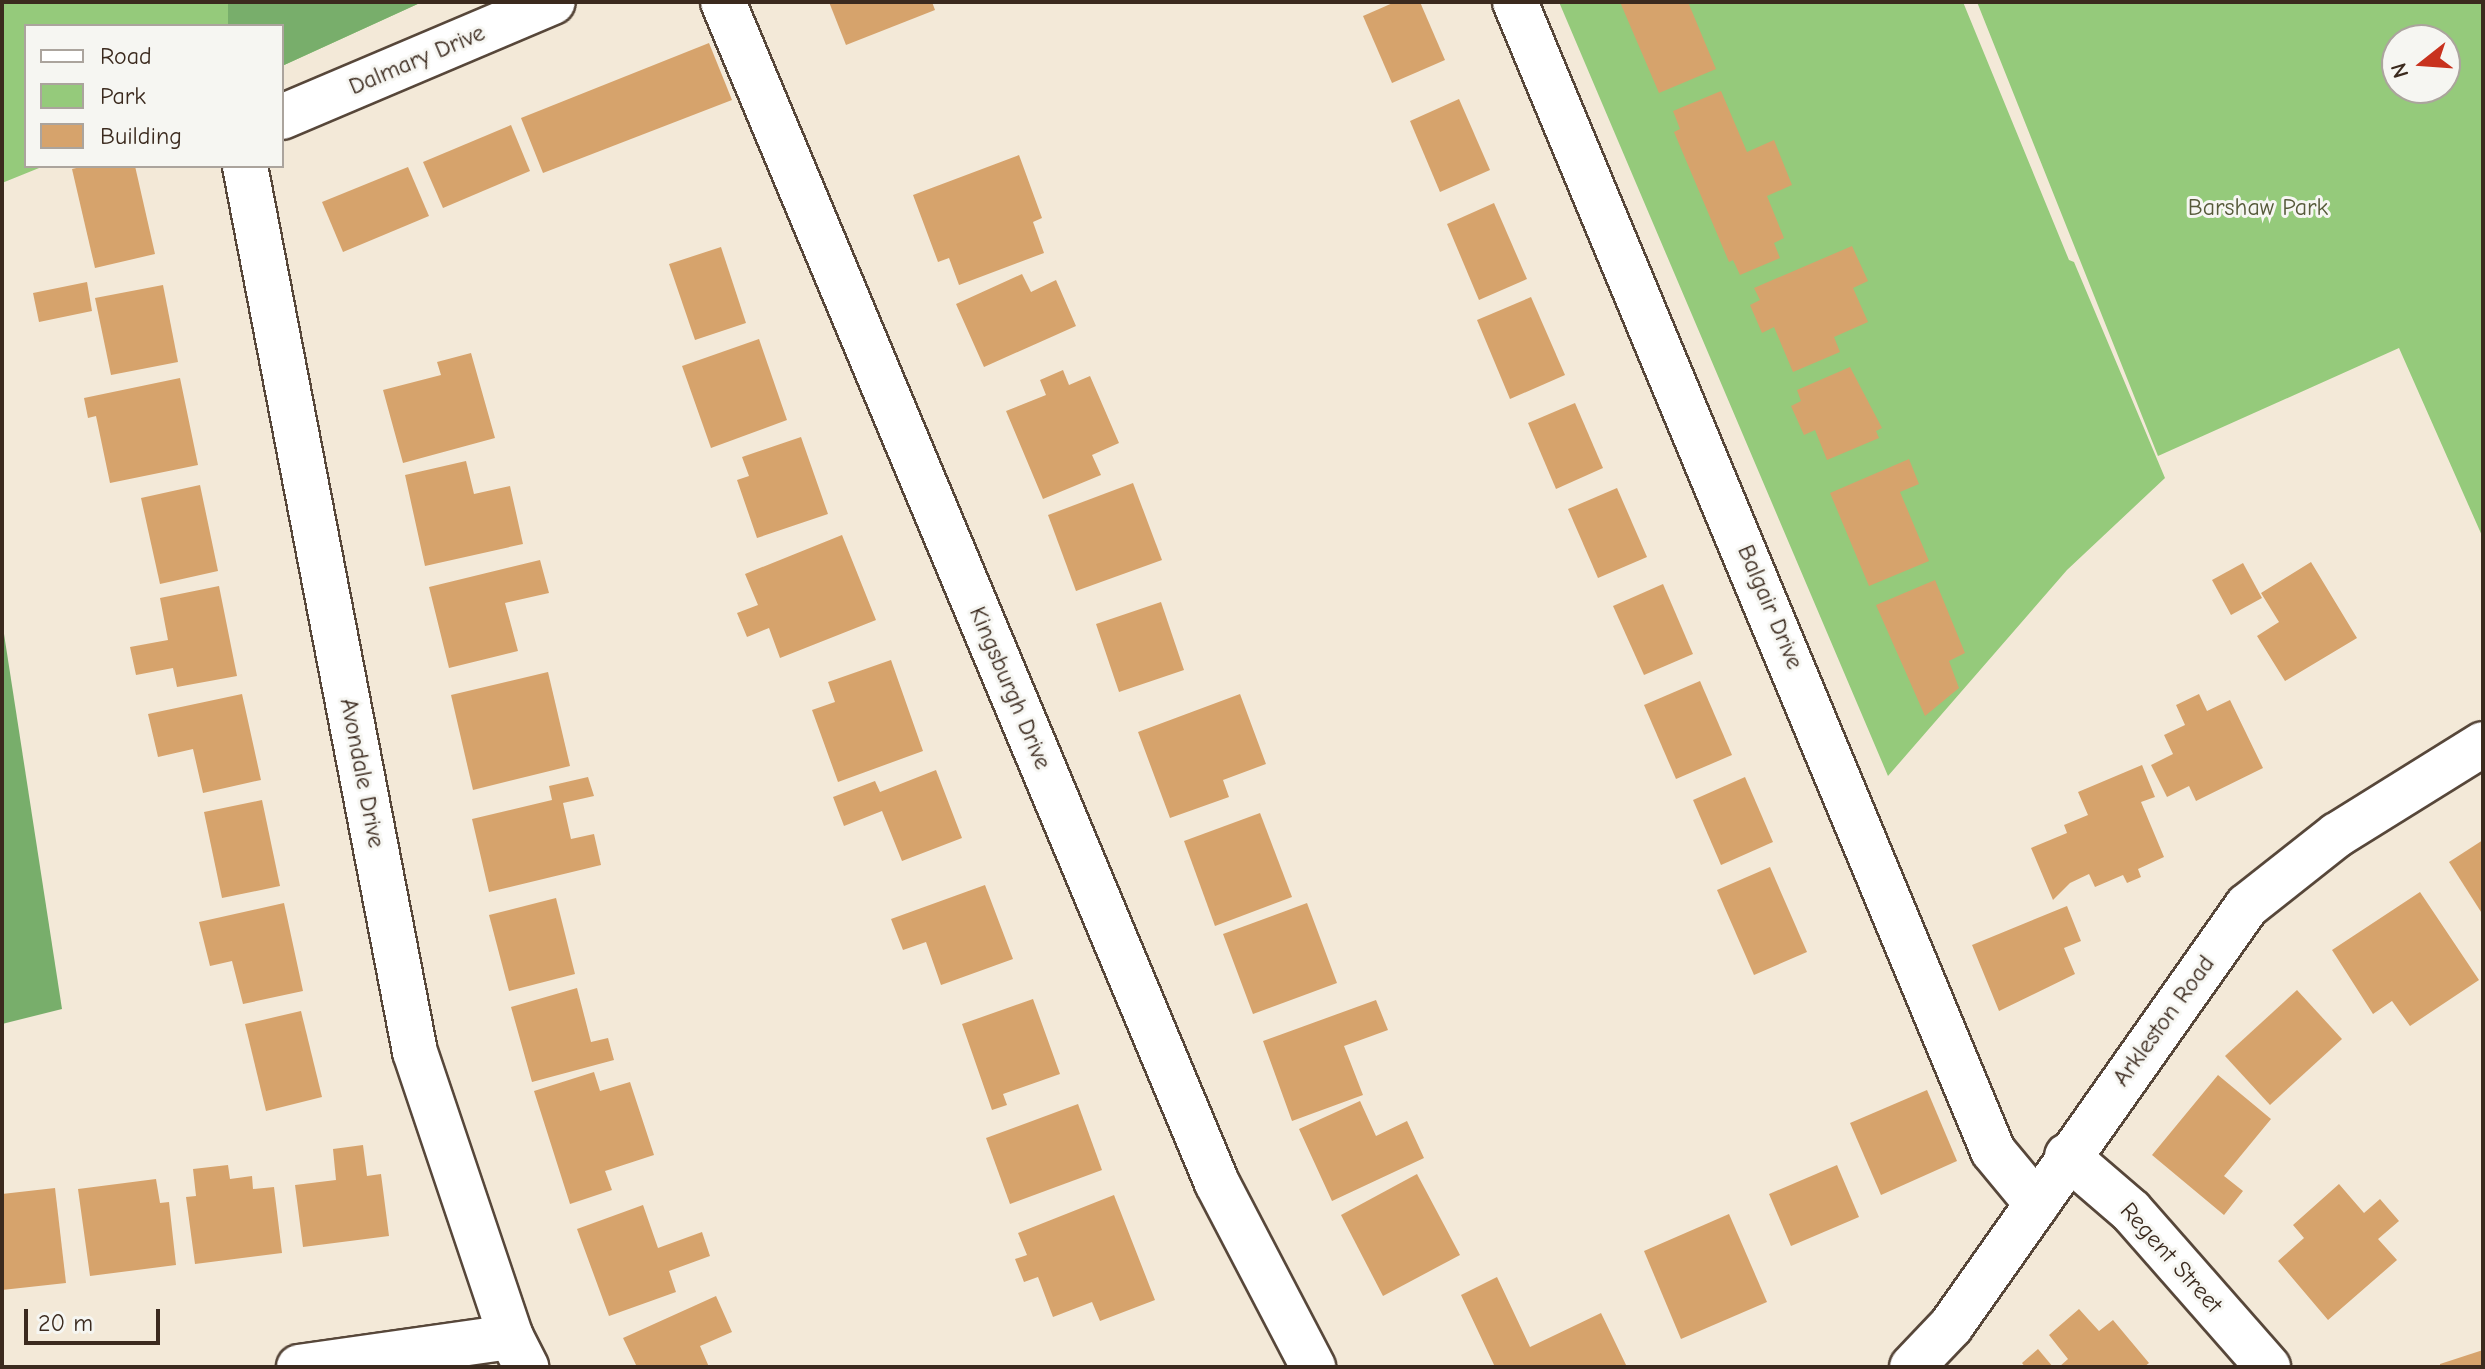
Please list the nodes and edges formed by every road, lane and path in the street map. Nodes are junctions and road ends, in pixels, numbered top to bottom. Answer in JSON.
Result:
{"nodes":[{"id":1,"x":553,"y":2,"type":"edge"},
{"id":2,"x":723,"y":2,"type":"edge"},
{"id":3,"x":1515,"y":2,"type":"edge"},
{"id":4,"x":284,"y":116,"type":"edge"},
{"id":5,"x":245,"y":168,"type":"edge"},
{"id":6,"x":2483,"y":744,"type":"edge"},
{"id":7,"x":2067,"y":1156,"type":"junction"},
{"id":8,"x":2037,"y":1204,"type":"junction"},
{"id":9,"x":518,"y":1352,"type":"edge"},
{"id":10,"x":299,"y":1367,"type":"edge"},
{"id":11,"x":1313,"y":1367,"type":"edge"},
{"id":12,"x":1912,"y":1367,"type":"edge"},
{"id":13,"x":2268,"y":1367,"type":"edge"}],
"edges":[{"from":1,"to":4,"type":"street","name":"Dalmary Drive"},
{"from":2,"to":11,"type":"street","name":"Kingsburgh Drive"},
{"from":3,"to":8,"type":"street","name":"Balgair Drive"},
{"from":5,"to":9,"type":"street","name":"Avondale Drive"},
{"from":6,"to":7,"type":"street","name":"Arkleston Road"},
{"from":7,"to":8,"type":"street","name":"Arkleston Road"},
{"from":7,"to":13,"type":"street","name":"Regent Street"},
{"from":8,"to":12,"type":"street","name":"Arkleston Road"},
{"from":9,"to":10,"type":"street"}]}
